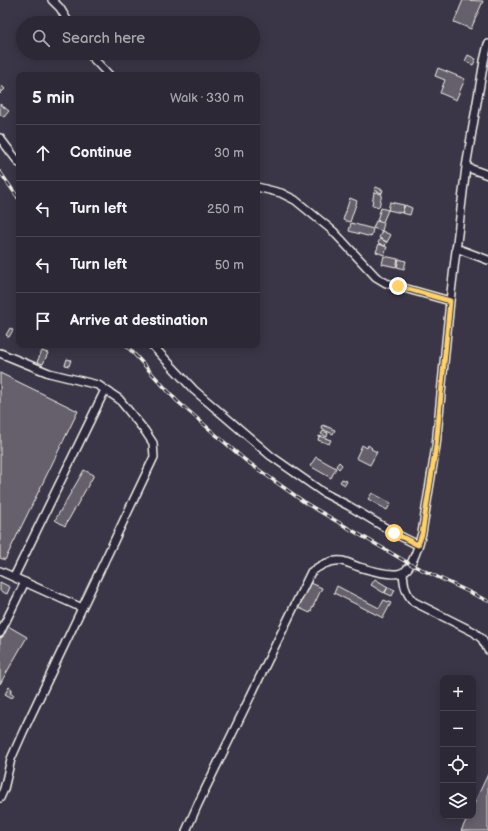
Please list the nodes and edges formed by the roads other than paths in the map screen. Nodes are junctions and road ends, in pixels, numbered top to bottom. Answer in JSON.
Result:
{"nodes":[{"id":1,"x":52,"y":0,"type":"edge"},
{"id":2,"x":65,"y":16,"type":"edge"},
{"id":3,"x":488,"y":44,"type":"edge"},
{"id":4,"x":95,"y":60,"type":"edge"},
{"id":5,"x":106,"y":72,"type":"edge"},
{"id":6,"x":0,"y":138,"type":"edge"},
{"id":7,"x":16,"y":160,"type":"edge"},
{"id":8,"x":466,"y":167,"type":"junction"},
{"id":9,"x":488,"y":175,"type":"edge"},
{"id":10,"x":260,"y":188,"type":"edge"},
{"id":11,"x":456,"y":248,"type":"junction"},
{"id":12,"x":488,"y":260,"type":"edge"},
{"id":13,"x":450,"y":301,"type":"junction"},
{"id":14,"x":155,"y":348,"type":"edge"},
{"id":15,"x":0,"y":353,"type":"edge"},
{"id":16,"x":105,"y":390,"type":"junction"},
{"id":17,"x":418,"y":545,"type":"junction"},
{"id":18,"x":0,"y":571,"type":"edge"},
{"id":19,"x":403,"y":572,"type":"junction"},
{"id":20,"x":14,"y":577,"type":"junction"},
{"id":21,"x":25,"y":582,"type":"junction"},
{"id":22,"x":82,"y":608,"type":"junction"},
{"id":23,"x":0,"y":633,"type":"edge"},
{"id":24,"x":488,"y":650,"type":"edge"},
{"id":25,"x":0,"y":798,"type":"edge"},
{"id":26,"x":186,"y":831,"type":"edge"}],
"edges":[{"from":1,"to":2,"type":"street"},
{"from":3,"to":8,"type":"street"},
{"from":4,"to":5,"type":"street"},
{"from":6,"to":7,"type":"street"},
{"from":8,"to":9,"type":"street"},
{"from":8,"to":11,"type":"street"},
{"from":10,"to":13,"type":"street"},
{"from":11,"to":12,"type":"street"},
{"from":11,"to":13,"type":"street"},
{"from":13,"to":17,"type":"street"},
{"from":14,"to":17,"type":"street"},
{"from":15,"to":16,"type":"street"},
{"from":16,"to":20,"type":"street"},
{"from":16,"to":22,"type":"street"},
{"from":17,"to":19,"type":"street"},
{"from":18,"to":20,"type":"street"},
{"from":19,"to":24,"type":"street"},
{"from":19,"to":26,"type":"street"},
{"from":20,"to":21,"type":"street"},
{"from":21,"to":22,"type":"street"},
{"from":21,"to":23,"type":"street"},
{"from":22,"to":25,"type":"street"}]}
